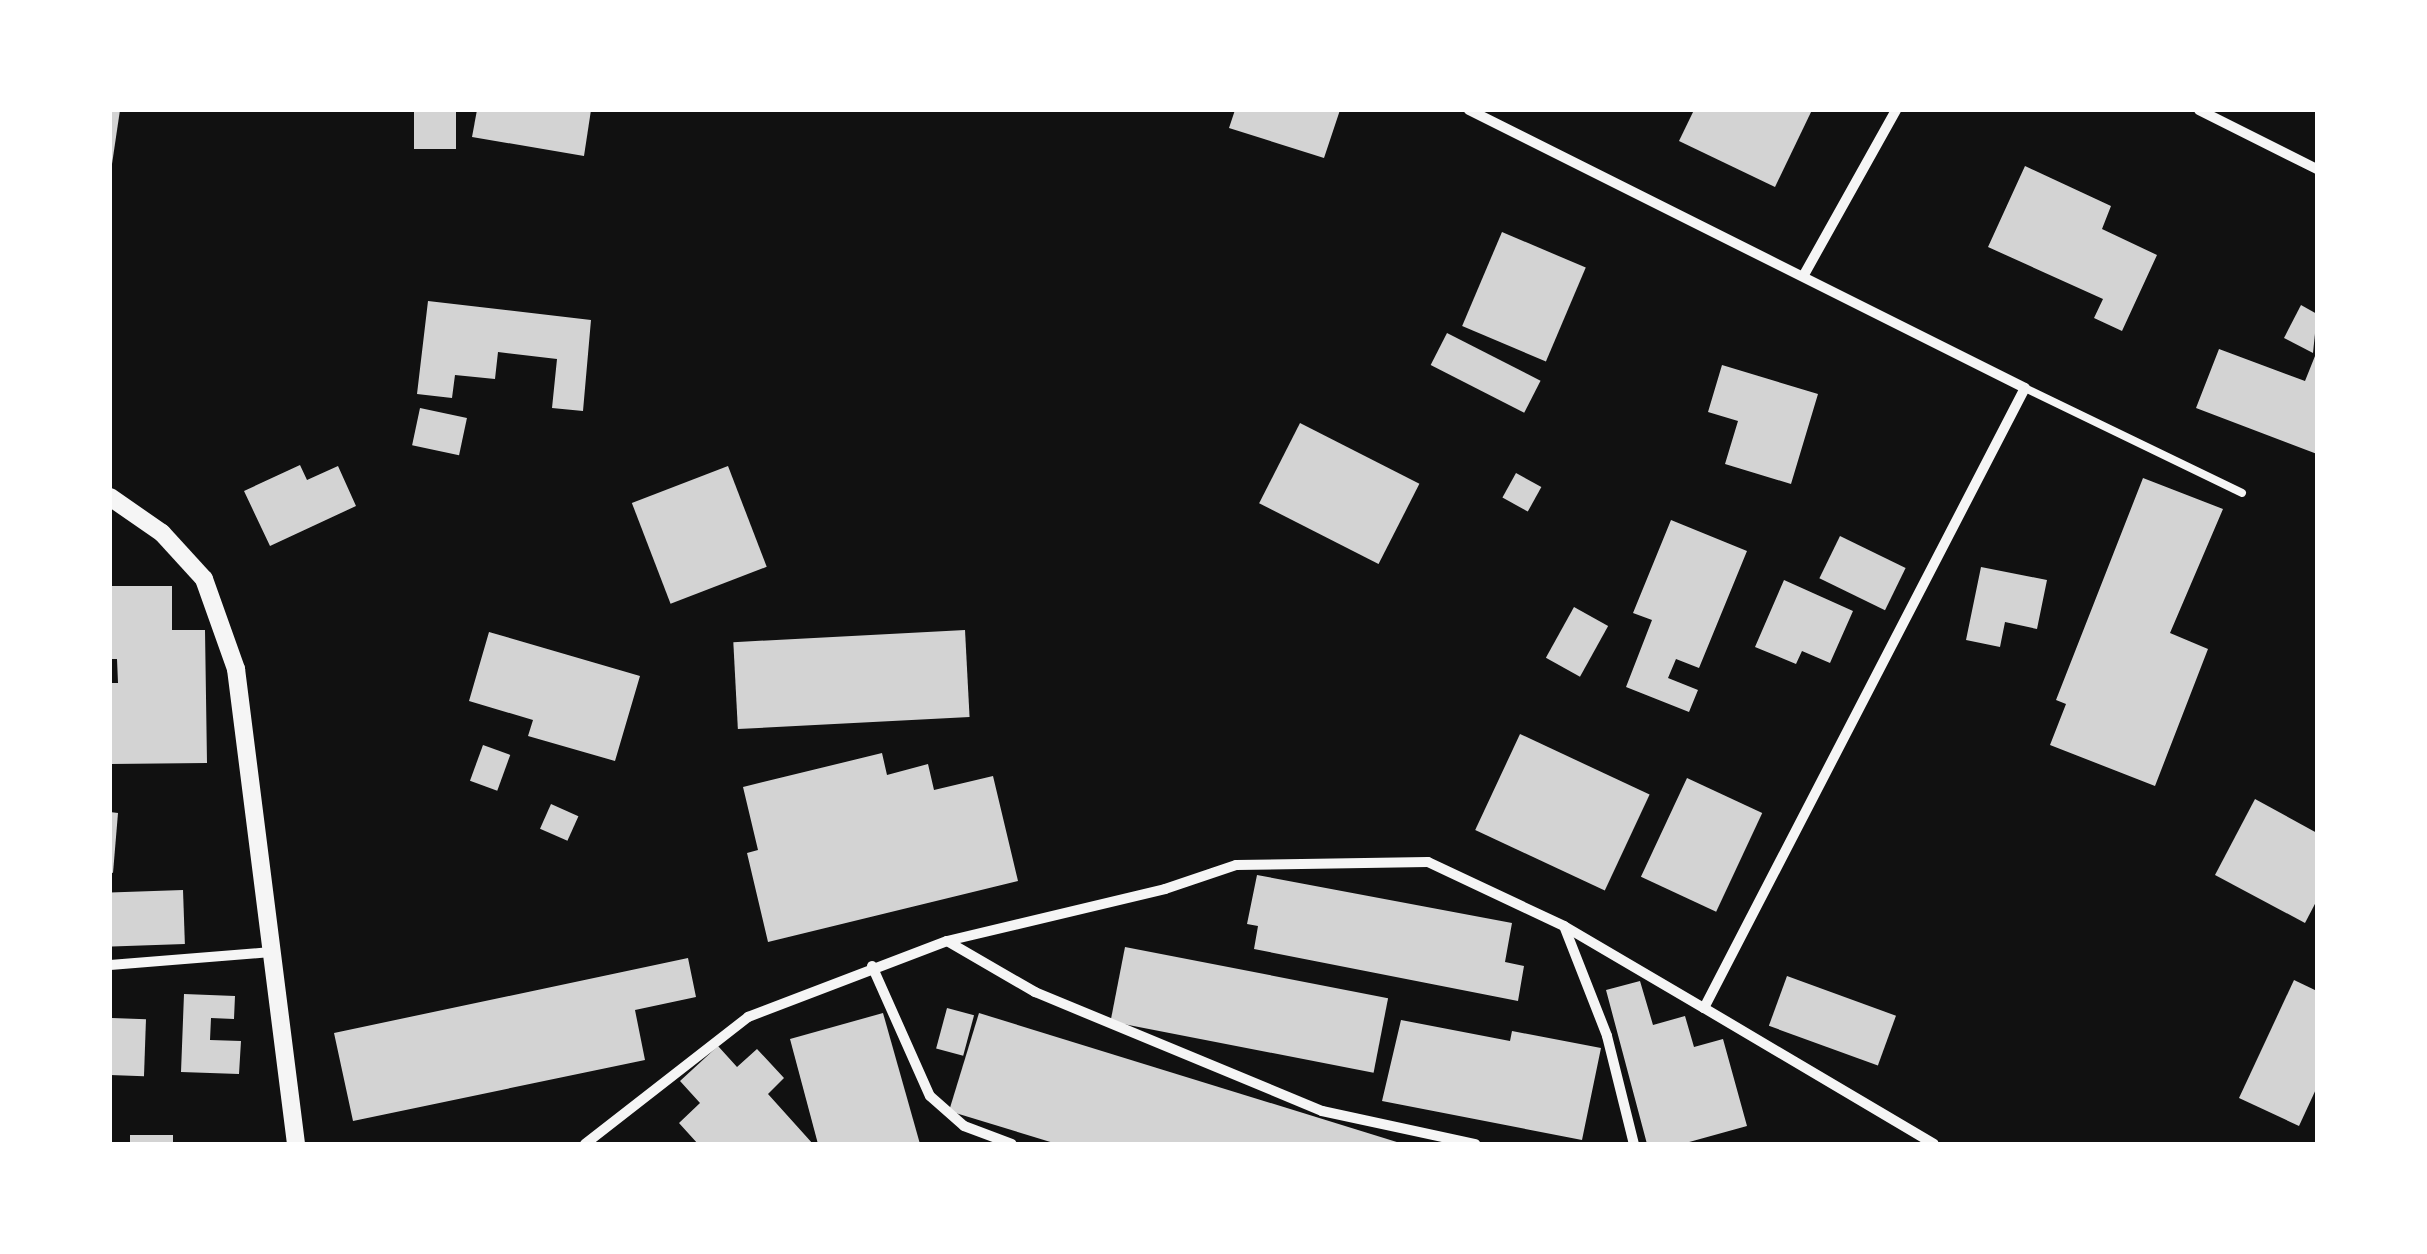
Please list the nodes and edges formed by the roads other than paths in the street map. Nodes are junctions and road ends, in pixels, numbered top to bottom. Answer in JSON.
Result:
{"nodes":[{"id":1,"x":1469,"y":110,"type":"edge"},
{"id":2,"x":1896,"y":110,"type":"edge"},
{"id":3,"x":2198,"y":110,"type":"edge"},
{"id":4,"x":1484,"y":113,"type":"edge"},
{"id":5,"x":2317,"y":170,"type":"edge"},
{"id":6,"x":1804,"y":273,"type":"junction"},
{"id":7,"x":2024,"y":388,"type":"junction"},
{"id":8,"x":2242,"y":493,"type":"dead end"},
{"id":9,"x":110,"y":497,"type":"edge"},
{"id":10,"x":1564,"y":926,"type":"junction"},
{"id":11,"x":947,"y":941,"type":"junction"},
{"id":12,"x":270,"y":952,"type":"junction"},
{"id":13,"x":110,"y":965,"type":"edge"},
{"id":14,"x":872,"y":966,"type":"junction"},
{"id":15,"x":1704,"y":1008,"type":"junction"},
{"id":16,"x":296,"y":1144,"type":"edge"},
{"id":17,"x":584,"y":1144,"type":"edge"},
{"id":18,"x":1012,"y":1144,"type":"edge"},
{"id":19,"x":1475,"y":1144,"type":"edge"},
{"id":20,"x":1634,"y":1144,"type":"edge"},
{"id":21,"x":1934,"y":1144,"type":"edge"}],
"edges":[{"from":1,"to":4,"type":"street"},
{"from":2,"to":6,"type":"street"},
{"from":3,"to":5,"type":"street"},
{"from":4,"to":6,"type":"street"},
{"from":6,"to":7,"type":"street"},
{"from":7,"to":8,"type":"lane"},
{"from":7,"to":15,"type":"street"},
{"from":9,"to":12,"type":"street"},
{"from":10,"to":11,"type":"street"},
{"from":10,"to":15,"type":"street"},
{"from":10,"to":20,"type":"street"},
{"from":11,"to":14,"type":"street"},
{"from":11,"to":19,"type":"street"},
{"from":12,"to":13,"type":"street"},
{"from":12,"to":16,"type":"street"},
{"from":14,"to":17,"type":"street"},
{"from":14,"to":18,"type":"street"},
{"from":15,"to":21,"type":"street"}]}
